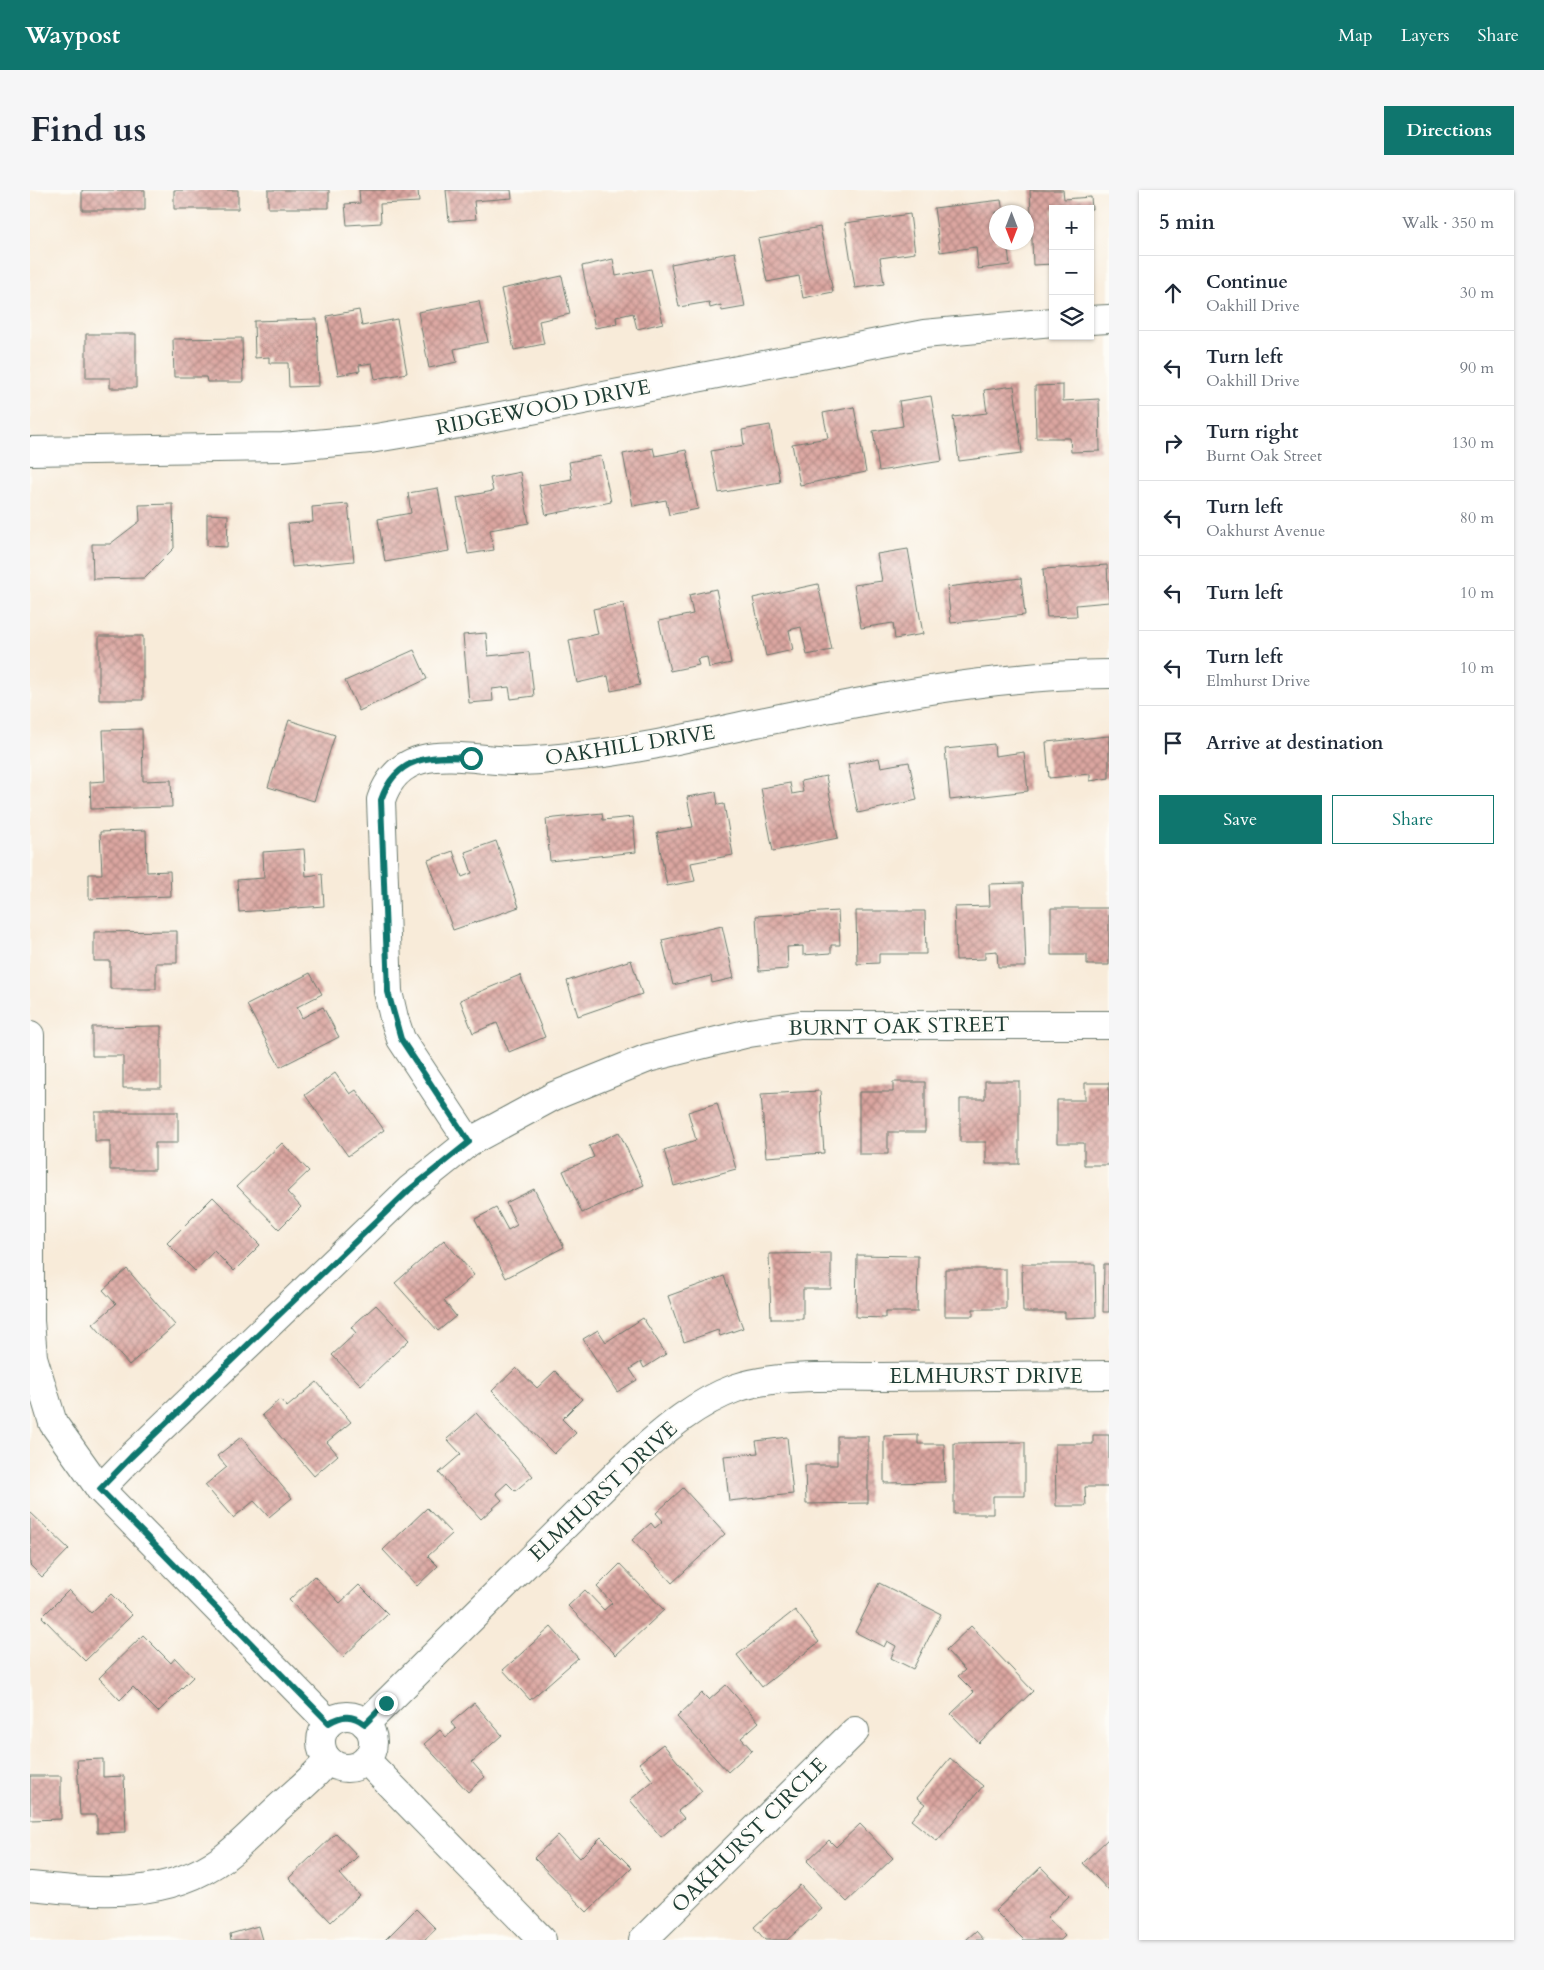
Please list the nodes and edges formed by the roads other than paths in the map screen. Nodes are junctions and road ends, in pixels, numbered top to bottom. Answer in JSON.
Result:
{"nodes":[{"id":1,"x":1094,"y":320,"type":"edge"},
{"id":2,"x":1109,"y":320,"type":"edge"},
{"id":3,"x":1049,"y":322,"type":"edge"},
{"id":4,"x":30,"y":451,"type":"edge"},
{"id":5,"x":1109,"y":674,"type":"edge"},
{"id":6,"x":1109,"y":1025,"type":"edge"},
{"id":7,"x":30,"y":1035,"type":"edge"},
{"id":8,"x":469,"y":1142,"type":"junction"},
{"id":9,"x":1109,"y":1375,"type":"edge"},
{"id":10,"x":100,"y":1489,"type":"junction"},
{"id":11,"x":329,"y":1723,"type":"junction"},
{"id":12,"x":365,"y":1724,"type":"junction"},
{"id":13,"x":854,"y":1731,"type":"dead end"},
{"id":14,"x":328,"y":1760,"type":"junction"},
{"id":15,"x":366,"y":1760,"type":"junction"},
{"id":16,"x":30,"y":1886,"type":"edge"},
{"id":17,"x":542,"y":1940,"type":"edge"},
{"id":18,"x":643,"y":1940,"type":"edge"}],
"edges":[{"from":1,"to":2,"type":"street"},
{"from":3,"to":4,"type":"street","name":"RIDGEWOOD DRIVE"},
{"from":5,"to":8,"type":"street","name":"OAKHILL DRIVE"},
{"from":6,"to":8,"type":"street","name":"BURNT OAK STREET"},
{"from":7,"to":10,"type":"street"},
{"from":8,"to":10,"type":"street","name":"BURNT OAK STREET"},
{"from":9,"to":12,"type":"street","name":"ELMHURST DRIVE"},
{"from":10,"to":11,"type":"street"},
{"from":11,"to":12,"type":"street"},
{"from":11,"to":14,"type":"street"},
{"from":12,"to":15,"type":"street"},
{"from":13,"to":18,"type":"street","name":"OAKHURST CIRCLE"},
{"from":14,"to":15,"type":"street"},
{"from":14,"to":16,"type":"street"},
{"from":15,"to":17,"type":"street"}]}
